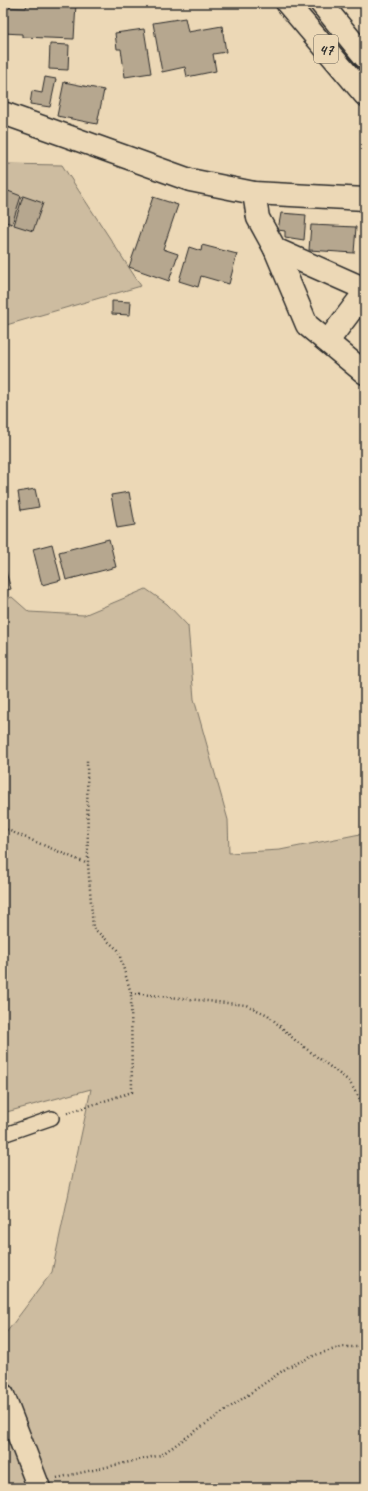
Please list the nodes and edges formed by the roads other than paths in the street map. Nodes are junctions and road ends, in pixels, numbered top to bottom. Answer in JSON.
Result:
{"nodes":[{"id":1,"x":287,"y":3,"type":"edge"},
{"id":2,"x":321,"y":3,"type":"edge"},
{"id":3,"x":365,"y":57,"type":"edge"},
{"id":4,"x":365,"y":95,"type":"edge"},
{"id":5,"x":3,"y":113,"type":"edge"},
{"id":6,"x":254,"y":193,"type":"junction"},
{"id":7,"x":365,"y":199,"type":"edge"},
{"id":8,"x":275,"y":249,"type":"junction"},
{"id":9,"x":365,"y":290,"type":"edge"},
{"id":10,"x":328,"y":341,"type":"junction"},
{"id":11,"x":365,"y":372,"type":"edge"},
{"id":12,"x":52,"y":1118,"type":"road end"},
{"id":13,"x":3,"y":1135,"type":"edge"},
{"id":14,"x":3,"y":1395,"type":"edge"},
{"id":15,"x":38,"y":1485,"type":"edge"}],
"edges":[{"from":1,"to":4,"type":"street","number":"47"},
{"from":2,"to":3,"type":"street","number":"47"},
{"from":5,"to":6,"type":"street"},
{"from":6,"to":7,"type":"street"},
{"from":6,"to":8,"type":"street"},
{"from":8,"to":9,"type":"street"},
{"from":8,"to":10,"type":"street"},
{"from":9,"to":10,"type":"street"},
{"from":10,"to":11,"type":"street"},
{"from":12,"to":13,"type":"lane"},
{"from":14,"to":15,"type":"street"}]}
